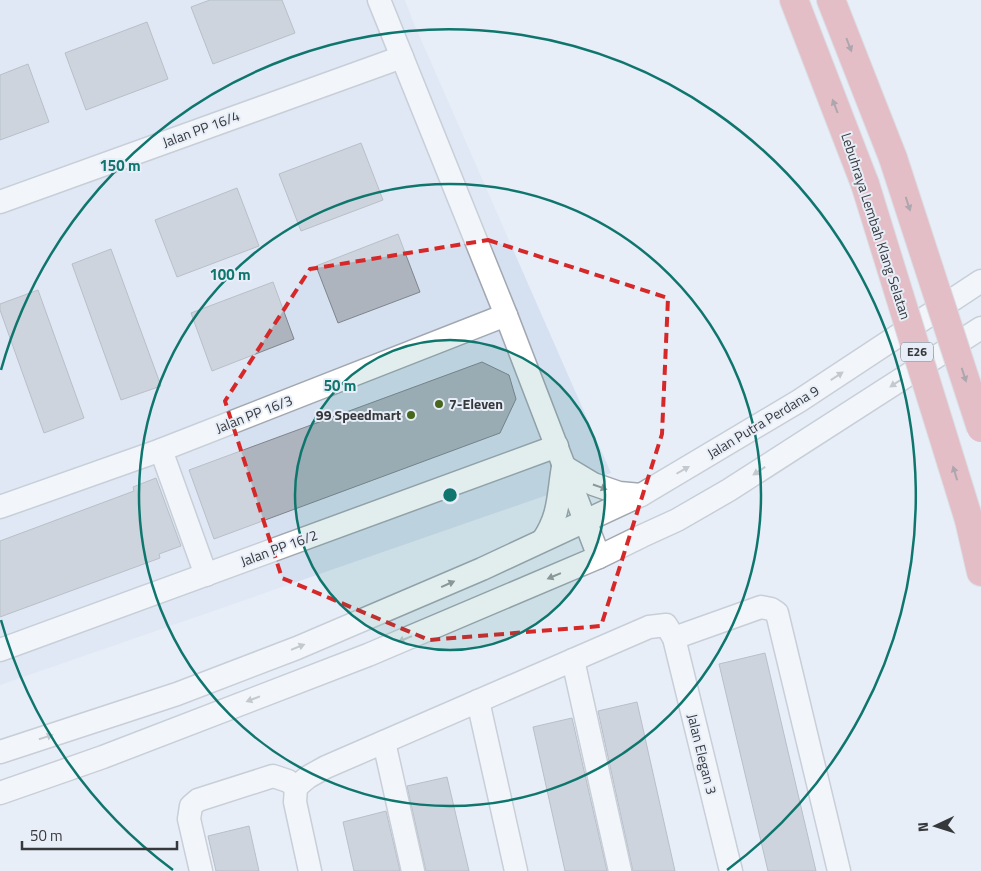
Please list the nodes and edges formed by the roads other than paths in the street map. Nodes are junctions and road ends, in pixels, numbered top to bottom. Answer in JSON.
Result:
{"nodes":[{"id":1,"x":379,"y":0,"type":"edge"},
{"id":2,"x":794,"y":0,"type":"edge"},
{"id":3,"x":831,"y":0,"type":"edge"},
{"id":4,"x":402,"y":57,"type":"junction"},
{"id":5,"x":0,"y":202,"type":"edge"},
{"id":6,"x":981,"y":281,"type":"edge"},
{"id":7,"x":506,"y":315,"type":"junction"},
{"id":8,"x":981,"y":328,"type":"edge"},
{"id":9,"x":981,"y":428,"type":"edge"},
{"id":10,"x":161,"y":450,"type":"junction"},
{"id":11,"x":560,"y":456,"type":"junction"},
{"id":12,"x":641,"y":495,"type":"junction"},
{"id":13,"x":0,"y":508,"type":"edge"},
{"id":14,"x":586,"y":521,"type":"junction"},
{"id":15,"x":539,"y":543,"type":"junction"},
{"id":16,"x":599,"y":557,"type":"junction"},
{"id":17,"x":981,"y":572,"type":"edge"},
{"id":18,"x":206,"y":575,"type":"junction"},
{"id":19,"x":674,"y":638,"type":"junction"},
{"id":20,"x":0,"y":650,"type":"edge"},
{"id":21,"x":573,"y":660,"type":"junction"},
{"id":22,"x":478,"y":701,"type":"junction"},
{"id":23,"x":384,"y":742,"type":"junction"},
{"id":24,"x":0,"y":752,"type":"edge"},
{"id":25,"x":296,"y":787,"type":"junction"},
{"id":26,"x":0,"y":793,"type":"edge"},
{"id":27,"x":201,"y":871,"type":"edge"},
{"id":28,"x":310,"y":871,"type":"edge"},
{"id":29,"x":413,"y":871,"type":"edge"},
{"id":30,"x":516,"y":871,"type":"edge"},
{"id":31,"x":620,"y":871,"type":"edge"},
{"id":32,"x":730,"y":871,"type":"edge"},
{"id":33,"x":839,"y":871,"type":"edge"}],
"edges":[{"from":1,"to":4,"type":"street"},
{"from":17,"to":2,"type":"highway","name":"Lebuhraya Lembah Klang Selatan","number":"E26","one_way":true,"bridge":true},
{"from":3,"to":9,"type":"highway","number":"E26","one_way":true,"bridge":true},
{"from":4,"to":5,"type":"street","name":"Jalan PP 16/4"},
{"from":4,"to":7,"type":"street"},
{"from":12,"to":6,"type":"street","name":"Jalan Putra Perdana 9","one_way":true},
{"from":7,"to":10,"type":"street","name":"Jalan PP 16/3"},
{"from":7,"to":11,"type":"street"},
{"from":8,"to":16,"type":"street","one_way":true},
{"from":10,"to":13,"type":"street","name":"Jalan PP 16/3"},
{"from":10,"to":18,"type":"street"},
{"from":11,"to":12,"type":"street","one_way":true},
{"from":11,"to":14,"type":"street"},
{"from":11,"to":15,"type":"street"},
{"from":11,"to":18,"type":"street","name":"Jalan PP 16/2"},
{"from":12,"to":14,"type":"street","name":"Jalan Putra Perdana 9"},
{"from":14,"to":15,"type":"street","name":"Jalan Putra Perdana 9"},
{"from":14,"to":16,"type":"street"},
{"from":24,"to":15,"type":"street","name":"Jalan Putra Perdana 9","one_way":true},
{"from":16,"to":26,"type":"street","one_way":true},
{"from":18,"to":20,"type":"street","name":"Jalan PP 16/2"},
{"from":19,"to":21,"type":"street"},
{"from":19,"to":32,"type":"street","name":"Jalan Elegan 3"},
{"from":19,"to":33,"type":"street"},
{"from":21,"to":22,"type":"street"},
{"from":21,"to":31,"type":"street"},
{"from":22,"to":23,"type":"street"},
{"from":22,"to":30,"type":"street"},
{"from":23,"to":25,"type":"street"},
{"from":23,"to":29,"type":"street"},
{"from":25,"to":27,"type":"street"},
{"from":25,"to":28,"type":"street"}]}
